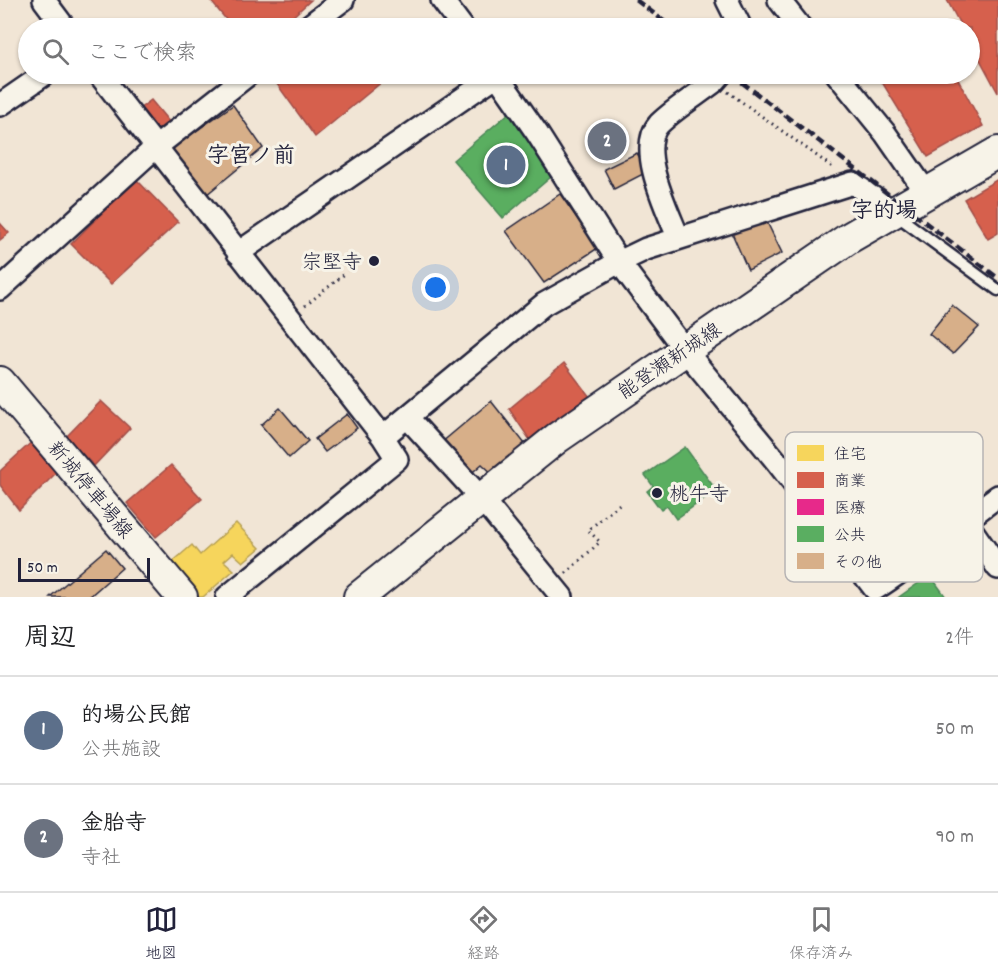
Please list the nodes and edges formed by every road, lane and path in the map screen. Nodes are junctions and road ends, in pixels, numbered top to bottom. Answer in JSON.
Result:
{"nodes":[{"id":1,"x":44,"y":0,"type":"edge"},
{"id":2,"x":343,"y":0,"type":"edge"},
{"id":3,"x":442,"y":0,"type":"edge"},
{"id":4,"x":728,"y":0,"type":"edge"},
{"id":5,"x":779,"y":0,"type":"edge"},
{"id":6,"x":58,"y":18,"type":"edge"},
{"id":7,"x":319,"y":18,"type":"edge"},
{"id":8,"x":456,"y":18,"type":"edge"},
{"id":9,"x":736,"y":18,"type":"edge"},
{"id":10,"x":793,"y":18,"type":"edge"},
{"id":11,"x":30,"y":84,"type":"edge"},
{"id":12,"x":107,"y":84,"type":"edge"},
{"id":13,"x":236,"y":84,"type":"edge"},
{"id":14,"x":483,"y":84,"type":"edge"},
{"id":15,"x":504,"y":84,"type":"edge"},
{"id":16,"x":709,"y":84,"type":"edge"},
{"id":17,"x":725,"y":84,"type":"edge"},
{"id":18,"x":845,"y":84,"type":"edge"},
{"id":19,"x":0,"y":105,"type":"edge"},
{"id":20,"x":156,"y":147,"type":"junction"},
{"id":21,"x":998,"y":152,"type":"edge"},
{"id":22,"x":854,"y":183,"type":"junction"},
{"id":23,"x":926,"y":192,"type":"junction"},
{"id":24,"x":893,"y":212,"type":"junction"},
{"id":25,"x":678,"y":237,"type":"junction"},
{"id":26,"x":238,"y":253,"type":"junction"},
{"id":27,"x":619,"y":262,"type":"junction"},
{"id":28,"x":347,"y":272,"type":"dead end"},
{"id":29,"x":0,"y":289,"type":"edge"},
{"id":30,"x":998,"y":290,"type":"edge"},
{"id":31,"x":290,"y":318,"type":"junction"},
{"id":32,"x":684,"y":349,"type":"junction"},
{"id":33,"x":0,"y":382,"type":"edge"},
{"id":34,"x":407,"y":417,"type":"junction"},
{"id":35,"x":383,"y":437,"type":"junction"},
{"id":36,"x":785,"y":474,"type":"edge"},
{"id":37,"x":998,"y":496,"type":"edge"},
{"id":38,"x":481,"y":498,"type":"junction"},
{"id":39,"x":622,"y":502,"type":"dead end"},
{"id":40,"x":983,"y":507,"type":"edge"},
{"id":41,"x":983,"y":546,"type":"edge"},
{"id":42,"x":998,"y":568,"type":"edge"},
{"id":43,"x":887,"y":582,"type":"edge"},
{"id":44,"x":557,"y":592,"type":"edge"},
{"id":45,"x":868,"y":593,"type":"edge"},
{"id":46,"x":182,"y":597,"type":"edge"},
{"id":47,"x":227,"y":597,"type":"edge"},
{"id":48,"x":359,"y":597,"type":"edge"}],
"edges":[{"from":1,"to":6,"type":"street"},
{"from":2,"to":7,"type":"street"},
{"from":3,"to":8,"type":"street"},
{"from":4,"to":9,"type":"street"},
{"from":5,"to":10,"type":"street"},
{"from":11,"to":19,"type":"street"},
{"from":12,"to":20,"type":"street"},
{"from":13,"to":20,"type":"street"},
{"from":14,"to":26,"type":"street"},
{"from":15,"to":27,"type":"street"},
{"from":16,"to":25,"type":"street"},
{"from":17,"to":22,"type":"path"},
{"from":18,"to":23,"type":"street"},
{"from":20,"to":26,"type":"street"},
{"from":20,"to":29,"type":"street"},
{"from":21,"to":23,"type":"main road","name":"能登瀬新城線"},
{"from":22,"to":24,"type":"street"},
{"from":22,"to":25,"type":"street"},
{"from":23,"to":24,"type":"main road","name":"能登瀬新城線"},
{"from":24,"to":30,"type":"lane"},
{"from":24,"to":32,"type":"main road","name":"能登瀬新城線"},
{"from":25,"to":27,"type":"street"},
{"from":26,"to":31,"type":"street"},
{"from":27,"to":32,"type":"street"},
{"from":27,"to":34,"type":"street"},
{"from":28,"to":31,"type":"path"},
{"from":31,"to":35,"type":"street"},
{"from":32,"to":36,"type":"street"},
{"from":32,"to":38,"type":"main road","name":"能登瀬新城線"},
{"from":33,"to":46,"type":"main road","name":"新城停車場線"},
{"from":34,"to":35,"type":"street"},
{"from":34,"to":38,"type":"street"},
{"from":35,"to":47,"type":"street"},
{"from":37,"to":40,"type":"street"},
{"from":38,"to":44,"type":"street"},
{"from":38,"to":48,"type":"main road","name":"能登瀬新城線"},
{"from":39,"to":44,"type":"path"},
{"from":41,"to":42,"type":"street"},
{"from":43,"to":45,"type":"street"}]}
